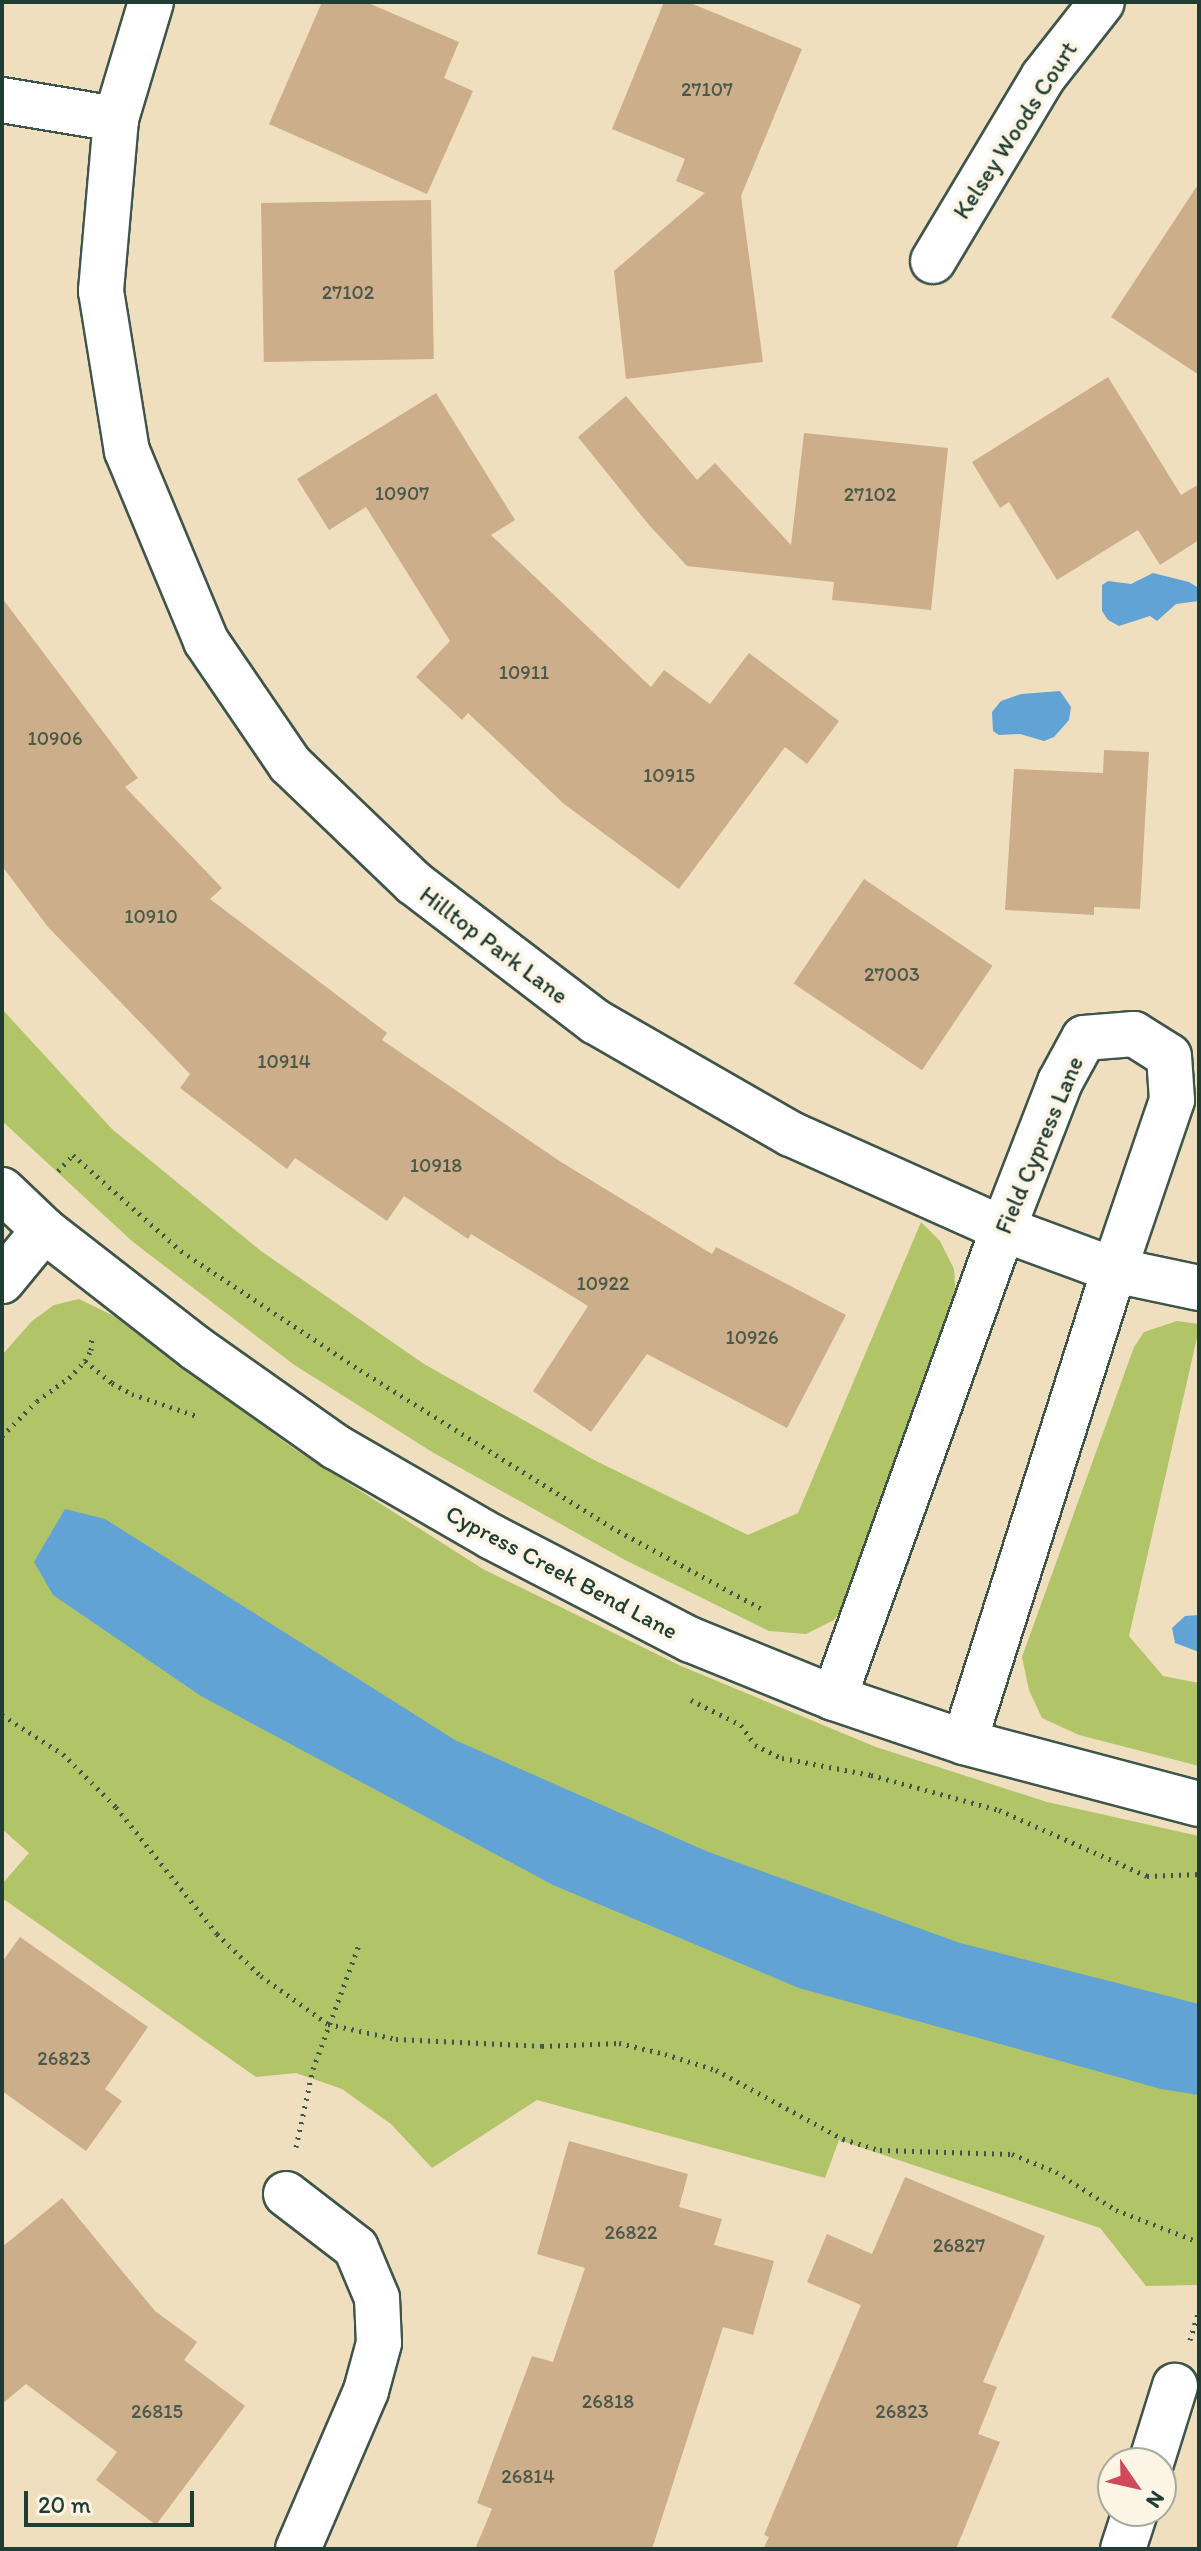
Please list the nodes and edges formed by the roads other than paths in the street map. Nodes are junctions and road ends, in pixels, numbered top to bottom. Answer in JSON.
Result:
{"nodes":[{"id":1,"x":151,"y":2,"type":"edge"},
{"id":2,"x":1102,"y":2,"type":"edge"},
{"id":3,"x":2,"y":100,"type":"edge"},
{"id":4,"x":116,"y":119,"type":"junction"},
{"id":5,"x":933,"y":261,"type":"dead end"},
{"id":6,"x":2,"y":1190,"type":"edge"},
{"id":7,"x":1003,"y":1229,"type":"junction"},
{"id":8,"x":44,"y":1230,"type":"junction"},
{"id":9,"x":1114,"y":1270,"type":"junction"},
{"id":10,"x":2,"y":1281,"type":"edge"},
{"id":11,"x":1199,"y":1288,"type":"edge"},
{"id":12,"x":834,"y":1698,"type":"junction"},
{"id":13,"x":964,"y":1742,"type":"junction"},
{"id":14,"x":1199,"y":1804,"type":"edge"},
{"id":15,"x":286,"y":2194,"type":"road end"},
{"id":16,"x":1175,"y":2386,"type":"dead end"},
{"id":17,"x":1156,"y":2447,"type":"edge"},
{"id":18,"x":1130,"y":2527,"type":"edge"},
{"id":19,"x":298,"y":2549,"type":"edge"},
{"id":20,"x":1123,"y":2549,"type":"edge"}],
"edges":[{"from":1,"to":4,"type":"street","name":"Hilltop Park Lane"},
{"from":2,"to":5,"type":"street","name":"Kelsey Woods Court"},
{"from":3,"to":4,"type":"street"},
{"from":4,"to":7,"type":"street","name":"Hilltop Park Lane"},
{"from":6,"to":8,"type":"street","name":"Cypress Creek Bend Lane"},
{"from":7,"to":9,"type":"street","name":"Hilltop Park Lane"},
{"from":7,"to":9,"type":"street","name":"Field Cypress Lane"},
{"from":7,"to":12,"type":"street","name":"Field Cypress Lane"},
{"from":8,"to":10,"type":"street"},
{"from":8,"to":12,"type":"street","name":"Cypress Creek Bend Lane"},
{"from":9,"to":11,"type":"street","name":"Hilltop Park Lane"},
{"from":9,"to":13,"type":"street","name":"Field Cypress Lane"},
{"from":12,"to":13,"type":"street","name":"Cypress Creek Bend Lane"},
{"from":13,"to":14,"type":"street","name":"Cypress Creek Bend Lane"},
{"from":15,"to":19,"type":"street"},
{"from":16,"to":17,"type":"street"},
{"from":18,"to":20,"type":"street"}]}
